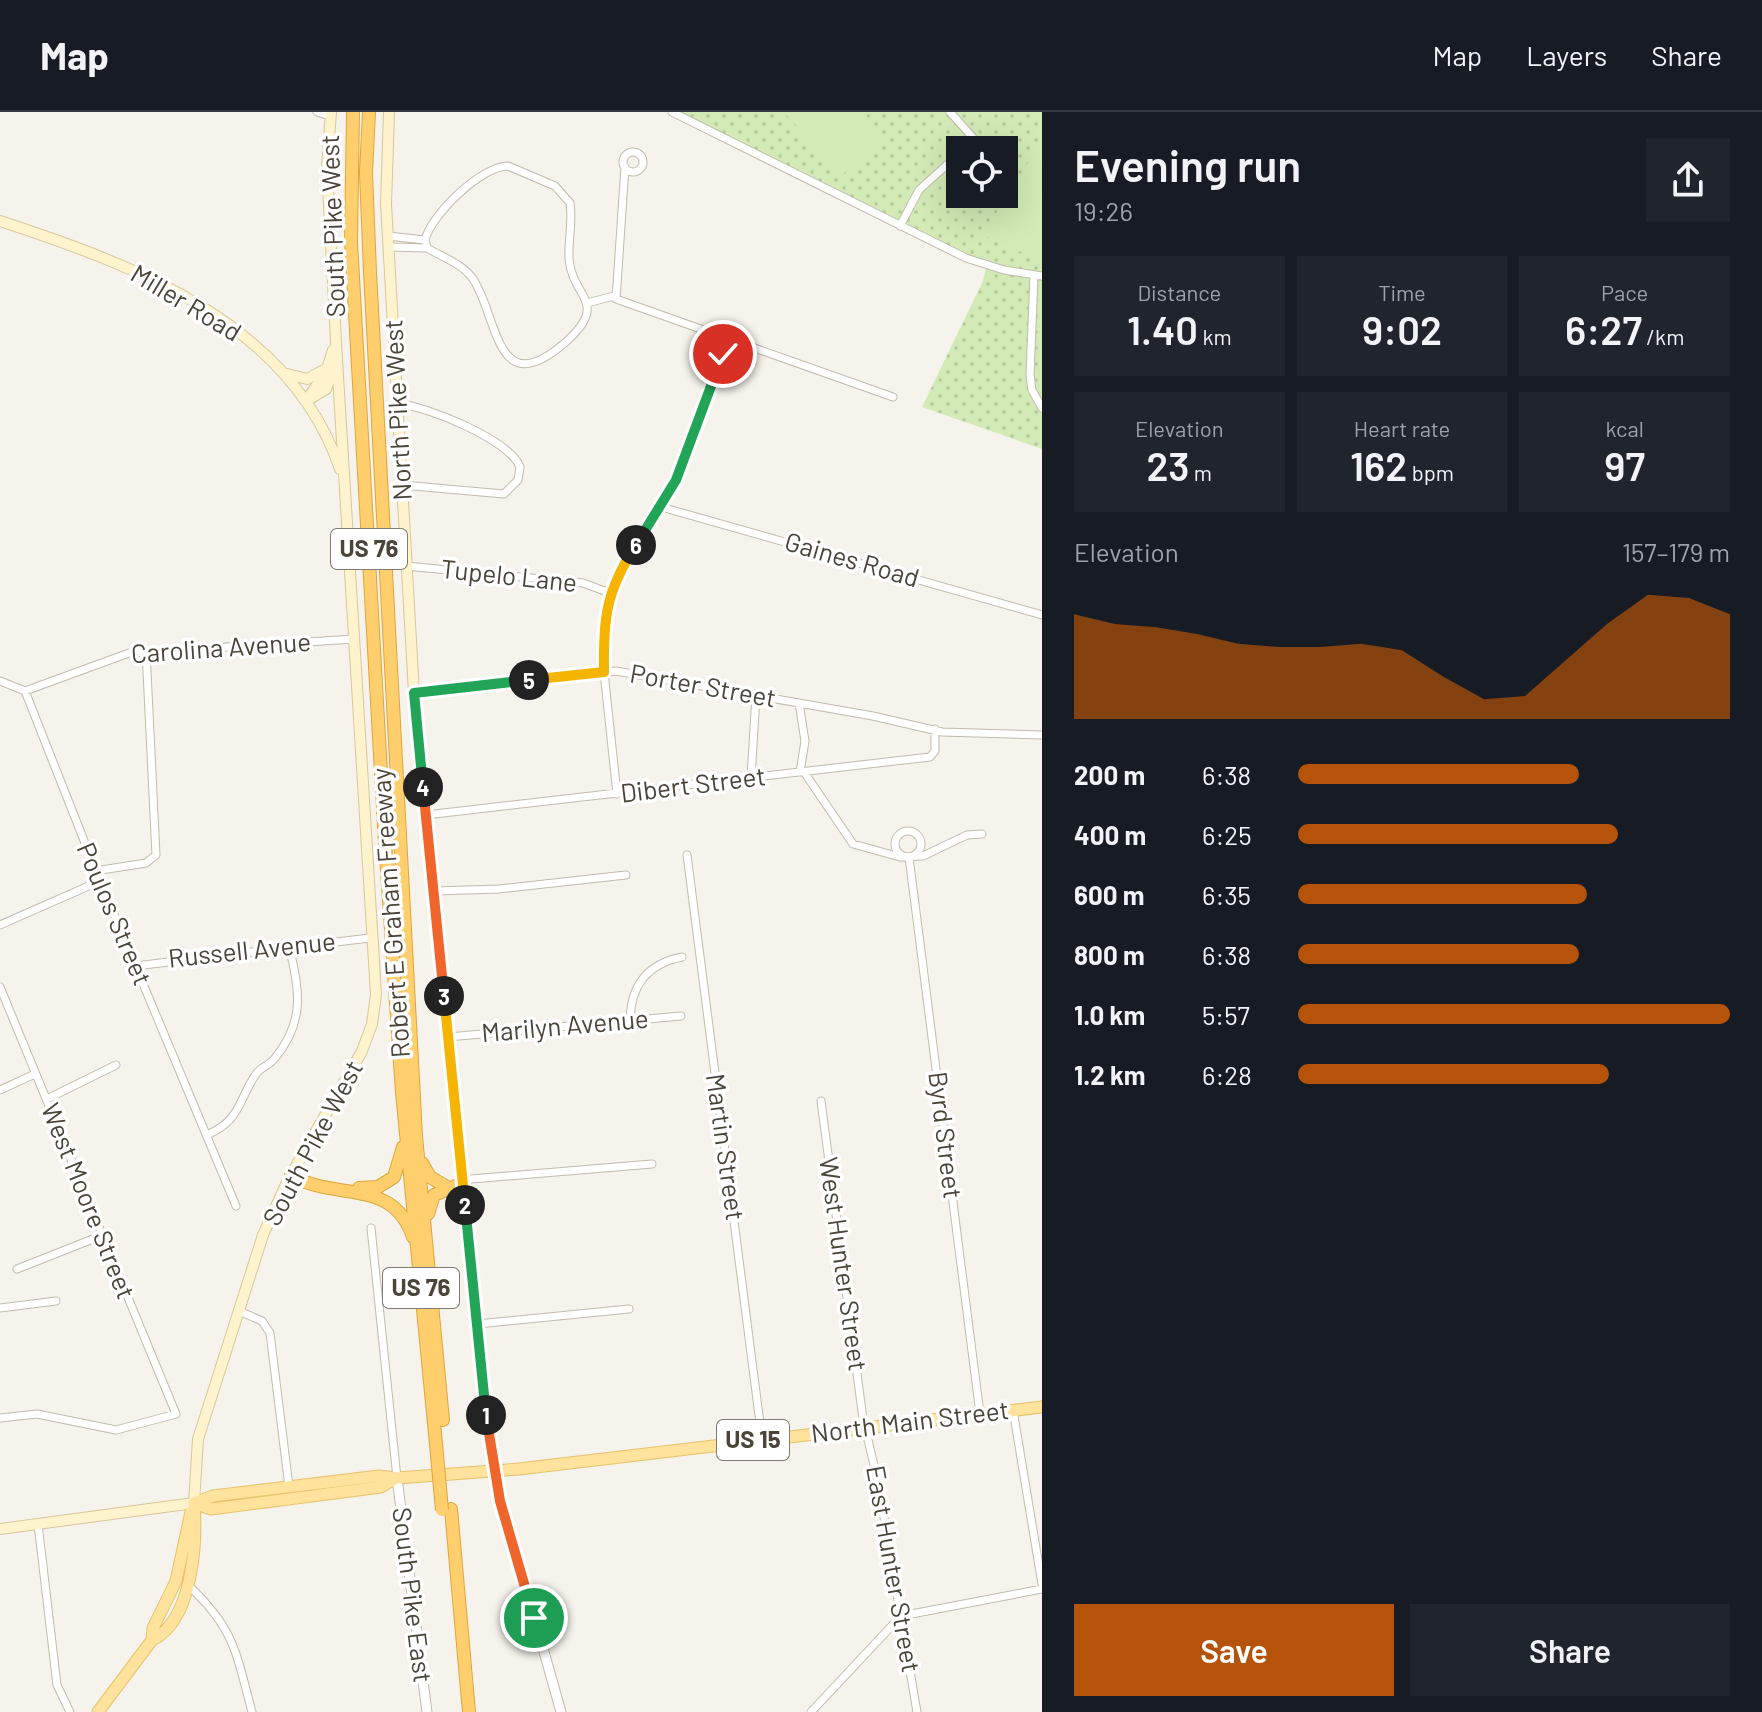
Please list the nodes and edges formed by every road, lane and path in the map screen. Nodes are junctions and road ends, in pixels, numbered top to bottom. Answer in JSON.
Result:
{"nodes":[{"id":1,"x":317,"y":112,"type":"edge"},
{"id":2,"x":353,"y":112,"type":"edge"},
{"id":3,"x":369,"y":112,"type":"edge"},
{"id":4,"x":389,"y":112,"type":"edge"},
{"id":5,"x":672,"y":112,"type":"edge"},
{"id":6,"x":950,"y":112,"type":"edge"},
{"id":7,"x":330,"y":114,"type":"edge"},
{"id":8,"x":971,"y":136,"type":"edge"},
{"id":9,"x":946,"y":166,"type":"edge"},
{"id":10,"x":625,"y":167,"type":"dead end"},
{"id":11,"x":0,"y":221,"type":"edge"},
{"id":12,"x":900,"y":226,"type":"junction"},
{"id":13,"x":388,"y":241,"type":"junction"},
{"id":14,"x":426,"y":244,"type":"junction"},
{"id":15,"x":1038,"y":275,"type":"edge"},
{"id":16,"x":614,"y":296,"type":"junction"},
{"id":17,"x":587,"y":303,"type":"junction"},
{"id":18,"x":728,"y":341,"type":"junction"},
{"id":19,"x":333,"y":363,"type":"junction"},
{"id":20,"x":278,"y":368,"type":"junction"},
{"id":21,"x":893,"y":397,"type":"dead end"},
{"id":22,"x":306,"y":401,"type":"junction"},
{"id":23,"x":398,"y":404,"type":"junction"},
{"id":24,"x":1042,"y":408,"type":"edge"},
{"id":25,"x":402,"y":485,"type":"junction"},
{"id":26,"x":346,"y":488,"type":"junction"},
{"id":27,"x":661,"y":507,"type":"junction"},
{"id":28,"x":406,"y":566,"type":"junction"},
{"id":29,"x":610,"y":593,"type":"junction"},
{"id":30,"x":1042,"y":615,"type":"edge"},
{"id":31,"x":355,"y":639,"type":"junction"},
{"id":32,"x":146,"y":651,"type":"junction"},
{"id":33,"x":604,"y":672,"type":"junction"},
{"id":34,"x":0,"y":681,"type":"edge"},
{"id":35,"x":25,"y":691,"type":"junction"},
{"id":36,"x":414,"y":693,"type":"junction"},
{"id":37,"x":756,"y":695,"type":"junction"},
{"id":38,"x":799,"y":703,"type":"junction"},
{"id":39,"x":939,"y":731,"type":"junction"},
{"id":40,"x":1042,"y":735,"type":"edge"},
{"id":41,"x":802,"y":772,"type":"junction"},
{"id":42,"x":751,"y":778,"type":"junction"},
{"id":43,"x":617,"y":794,"type":"junction"},
{"id":44,"x":426,"y":815,"type":"junction"},
{"id":45,"x":982,"y":834,"type":"dead end"},
{"id":46,"x":687,"y":855,"type":"dead end"},
{"id":47,"x":909,"y":857,"type":"junction"},
{"id":48,"x":95,"y":871,"type":"junction"},
{"id":49,"x":626,"y":875,"type":"dead end"},
{"id":50,"x":100,"y":881,"type":"junction"},
{"id":51,"x":434,"y":891,"type":"junction"},
{"id":52,"x":0,"y":925,"type":"edge"},
{"id":53,"x":370,"y":938,"type":"junction"},
{"id":54,"x":289,"y":947,"type":"junction"},
{"id":55,"x":682,"y":957,"type":"dead end"},
{"id":56,"x":135,"y":966,"type":"junction"},
{"id":57,"x":0,"y":987,"type":"edge"},
{"id":58,"x":681,"y":1016,"type":"dead end"},
{"id":59,"x":630,"y":1020,"type":"junction"},
{"id":60,"x":448,"y":1037,"type":"junction"},
{"id":61,"x":116,"y":1065,"type":"dead end"},
{"id":62,"x":35,"y":1074,"type":"junction"},
{"id":63,"x":0,"y":1090,"type":"edge"},
{"id":64,"x":47,"y":1099,"type":"junction"},
{"id":65,"x":821,"y":1101,"type":"dead end"},
{"id":66,"x":411,"y":1134,"type":"junction"},
{"id":67,"x":207,"y":1135,"type":"junction"},
{"id":68,"x":652,"y":1164,"type":"dead end"},
{"id":69,"x":291,"y":1175,"type":"junction"},
{"id":70,"x":463,"y":1183,"type":"junction"},
{"id":71,"x":447,"y":1187,"type":"junction"},
{"id":72,"x":328,"y":1188,"type":"junction"},
{"id":73,"x":236,"y":1206,"type":"dead end"},
{"id":74,"x":371,"y":1228,"type":"dead end"},
{"id":75,"x":103,"y":1235,"type":"junction"},
{"id":76,"x":422,"y":1252,"type":"junction"},
{"id":77,"x":17,"y":1269,"type":"dead end"},
{"id":78,"x":56,"y":1301,"type":"dead end"},
{"id":79,"x":0,"y":1308,"type":"edge"},
{"id":80,"x":629,"y":1309,"type":"dead end"},
{"id":81,"x":239,"y":1311,"type":"junction"},
{"id":82,"x":477,"y":1324,"type":"junction"},
{"id":83,"x":1042,"y":1407,"type":"edge"},
{"id":84,"x":1013,"y":1410,"type":"junction"},
{"id":85,"x":980,"y":1414,"type":"junction"},
{"id":86,"x":0,"y":1418,"type":"edge"},
{"id":87,"x":866,"y":1427,"type":"junction"},
{"id":88,"x":762,"y":1439,"type":"junction"},
{"id":89,"x":493,"y":1471,"type":"junction"},
{"id":90,"x":397,"y":1478,"type":"junction"},
{"id":91,"x":289,"y":1487,"type":"junction"},
{"id":92,"x":194,"y":1503,"type":"junction"},
{"id":93,"x":38,"y":1524,"type":"junction"},
{"id":94,"x":0,"y":1529,"type":"edge"},
{"id":95,"x":189,"y":1586,"type":"junction"},
{"id":96,"x":1042,"y":1586,"type":"edge"},
{"id":97,"x":901,"y":1616,"type":"junction"},
{"id":98,"x":157,"y":1638,"type":"junction"},
{"id":99,"x":463,"y":1688,"type":"junction"},
{"id":100,"x":70,"y":1712,"type":"edge"},
{"id":101,"x":98,"y":1712,"type":"edge"},
{"id":102,"x":252,"y":1712,"type":"edge"},
{"id":103,"x":427,"y":1712,"type":"edge"},
{"id":104,"x":462,"y":1712,"type":"edge"},
{"id":105,"x":469,"y":1712,"type":"edge"},
{"id":106,"x":561,"y":1712,"type":"edge"},
{"id":107,"x":811,"y":1712,"type":"edge"},
{"id":108,"x":917,"y":1712,"type":"edge"}],
"edges":[{"from":1,"to":7,"type":"street"},
{"from":2,"to":66,"type":"highway","name":"Robert E Graham Freeway","number":"US 76"},
{"from":3,"to":66,"type":"highway","name":"Robert E Graham Freeway","number":"US 76"},
{"from":4,"to":13,"type":"main road","name":"North Pike West"},
{"from":5,"to":12,"type":"street"},
{"from":6,"to":8,"type":"street"},
{"from":7,"to":19,"type":"main road","name":"South Pike West"},
{"from":9,"to":12,"type":"street"},
{"from":10,"to":16,"type":"street"},
{"from":11,"to":20,"type":"main road","name":"Miller Road"},
{"from":12,"to":15,"type":"street"},
{"from":13,"to":14,"type":"street"},
{"from":13,"to":23,"type":"main road","name":"North Pike West"},
{"from":14,"to":17,"type":"street"},
{"from":14,"to":17,"type":"street"},
{"from":15,"to":24,"type":"street"},
{"from":16,"to":17,"type":"street"},
{"from":16,"to":18,"type":"street"},
{"from":18,"to":21,"type":"street"},
{"from":18,"to":27,"type":"street"},
{"from":19,"to":20,"type":"main road"},
{"from":19,"to":22,"type":"main road"},
{"from":19,"to":26,"type":"main road","name":"South Pike West"},
{"from":20,"to":22,"type":"main road","name":"Miller Road"},
{"from":22,"to":26,"type":"main road","name":"Miller Road"},
{"from":23,"to":25,"type":"main road","name":"North Pike West"},
{"from":23,"to":25,"type":"street"},
{"from":25,"to":28,"type":"main road","name":"North Pike West"},
{"from":26,"to":31,"type":"main road","name":"South Pike West"},
{"from":27,"to":29,"type":"street"},
{"from":27,"to":30,"type":"street","name":"Gaines Road"},
{"from":28,"to":29,"type":"street","name":"Tupelo Lane"},
{"from":28,"to":36,"type":"main road","name":"North Pike West"},
{"from":29,"to":33,"type":"street"},
{"from":31,"to":32,"type":"street","name":"Carolina Avenue"},
{"from":31,"to":53,"type":"main road","name":"South Pike West"},
{"from":32,"to":35,"type":"street","name":"Carolina Avenue"},
{"from":32,"to":48,"type":"street"},
{"from":33,"to":36,"type":"street","name":"Porter Street"},
{"from":33,"to":37,"type":"street","name":"Porter Street"},
{"from":33,"to":43,"type":"street"},
{"from":34,"to":35,"type":"street"},
{"from":35,"to":48,"type":"street","name":"Poulos Street"},
{"from":36,"to":44,"type":"main road","name":"North Pike West"},
{"from":37,"to":38,"type":"street","name":"Porter Street"},
{"from":37,"to":42,"type":"street"},
{"from":38,"to":39,"type":"street","name":"Porter Street"},
{"from":38,"to":41,"type":"street"},
{"from":39,"to":40,"type":"street","name":"Porter Street"},
{"from":39,"to":41,"type":"street","name":"Dibert Street"},
{"from":41,"to":42,"type":"street","name":"Dibert Street"},
{"from":41,"to":47,"type":"street"},
{"from":42,"to":43,"type":"street","name":"Dibert Street"},
{"from":43,"to":44,"type":"street","name":"Dibert Street"},
{"from":44,"to":51,"type":"main road","name":"North Pike West"},
{"from":45,"to":47,"type":"street"},
{"from":46,"to":88,"type":"street","name":"Martin Street"},
{"from":47,"to":85,"type":"street","name":"Byrd Street"},
{"from":48,"to":50,"type":"street","name":"Poulos Street"},
{"from":49,"to":51,"type":"street"},
{"from":50,"to":52,"type":"street"},
{"from":50,"to":56,"type":"street","name":"Poulos Street"},
{"from":51,"to":60,"type":"main road","name":"North Pike West"},
{"from":53,"to":54,"type":"street","name":"Russell Avenue"},
{"from":53,"to":69,"type":"main road","name":"South Pike West"},
{"from":54,"to":56,"type":"street","name":"Russell Avenue"},
{"from":54,"to":67,"type":"street"},
{"from":55,"to":59,"type":"street"},
{"from":56,"to":67,"type":"street","name":"Poulos Street"},
{"from":57,"to":62,"type":"street","name":"West Moore Street"},
{"from":58,"to":59,"type":"street","name":"Marilyn Avenue"},
{"from":59,"to":60,"type":"street","name":"Marilyn Avenue"},
{"from":60,"to":70,"type":"main road","name":"North Pike West"},
{"from":61,"to":64,"type":"street"},
{"from":62,"to":63,"type":"street"},
{"from":62,"to":64,"type":"street","name":"West Moore Street"},
{"from":64,"to":75,"type":"street","name":"West Moore Street"},
{"from":65,"to":87,"type":"street","name":"West Hunter Street"},
{"from":66,"to":71,"type":"highway"},
{"from":66,"to":72,"type":"highway"},
{"from":66,"to":76,"type":"highway","name":"Robert E Graham Freeway","number":"US 76"},
{"from":67,"to":73,"type":"street","name":"Poulos Street"},
{"from":68,"to":70,"type":"street"},
{"from":69,"to":72,"type":"highway"},
{"from":69,"to":81,"type":"main road","name":"South Pike West"},
{"from":70,"to":71,"type":"highway"},
{"from":70,"to":82,"type":"main road","name":"North Pike West"},
{"from":71,"to":76,"type":"highway"},
{"from":72,"to":76,"type":"highway"},
{"from":74,"to":90,"type":"street"},
{"from":75,"to":77,"type":"street"},
{"from":75,"to":86,"type":"street","name":"West Moore Street"},
{"from":76,"to":99,"type":"highway","name":"Robert E Graham Freeway","number":"US 76","bridge":true},
{"from":78,"to":79,"type":"street"},
{"from":80,"to":82,"type":"street"},
{"from":81,"to":91,"type":"street"},
{"from":81,"to":92,"type":"main road","name":"South Pike West"},
{"from":82,"to":89,"type":"main road","name":"North Pike West"},
{"from":83,"to":84,"type":"main road","name":"North Main Street","number":"US 15"},
{"from":84,"to":85,"type":"main road","name":"North Main Street","number":"US 15"},
{"from":84,"to":96,"type":"street"},
{"from":85,"to":87,"type":"main road","name":"North Main Street","number":"US 15"},
{"from":87,"to":88,"type":"main road","name":"North Main Street","number":"US 15"},
{"from":87,"to":97,"type":"street","name":"East Hunter Street"},
{"from":88,"to":89,"type":"main road","name":"North Main Street","number":"US 15"},
{"from":89,"to":90,"type":"main road","name":"North Main Street","number":"US 15"},
{"from":89,"to":106,"type":"street"},
{"from":90,"to":91,"type":"main road"},
{"from":90,"to":92,"type":"main road"},
{"from":90,"to":103,"type":"street","name":"South Pike East"},
{"from":91,"to":92,"type":"main road"},
{"from":92,"to":93,"type":"main road"},
{"from":92,"to":95,"type":"main road"},
{"from":92,"to":98,"type":"main road"},
{"from":93,"to":94,"type":"main road"},
{"from":93,"to":100,"type":"street"},
{"from":95,"to":98,"type":"main road"},
{"from":95,"to":102,"type":"street"},
{"from":96,"to":97,"type":"street"},
{"from":97,"to":107,"type":"street"},
{"from":97,"to":108,"type":"street","name":"East Hunter Street"},
{"from":98,"to":101,"type":"main road"},
{"from":99,"to":104,"type":"highway","name":"Robert E Graham Freeway","number":"US 76"},
{"from":99,"to":105,"type":"highway","name":"Robert E Graham Freeway","number":"US 76"}]}
